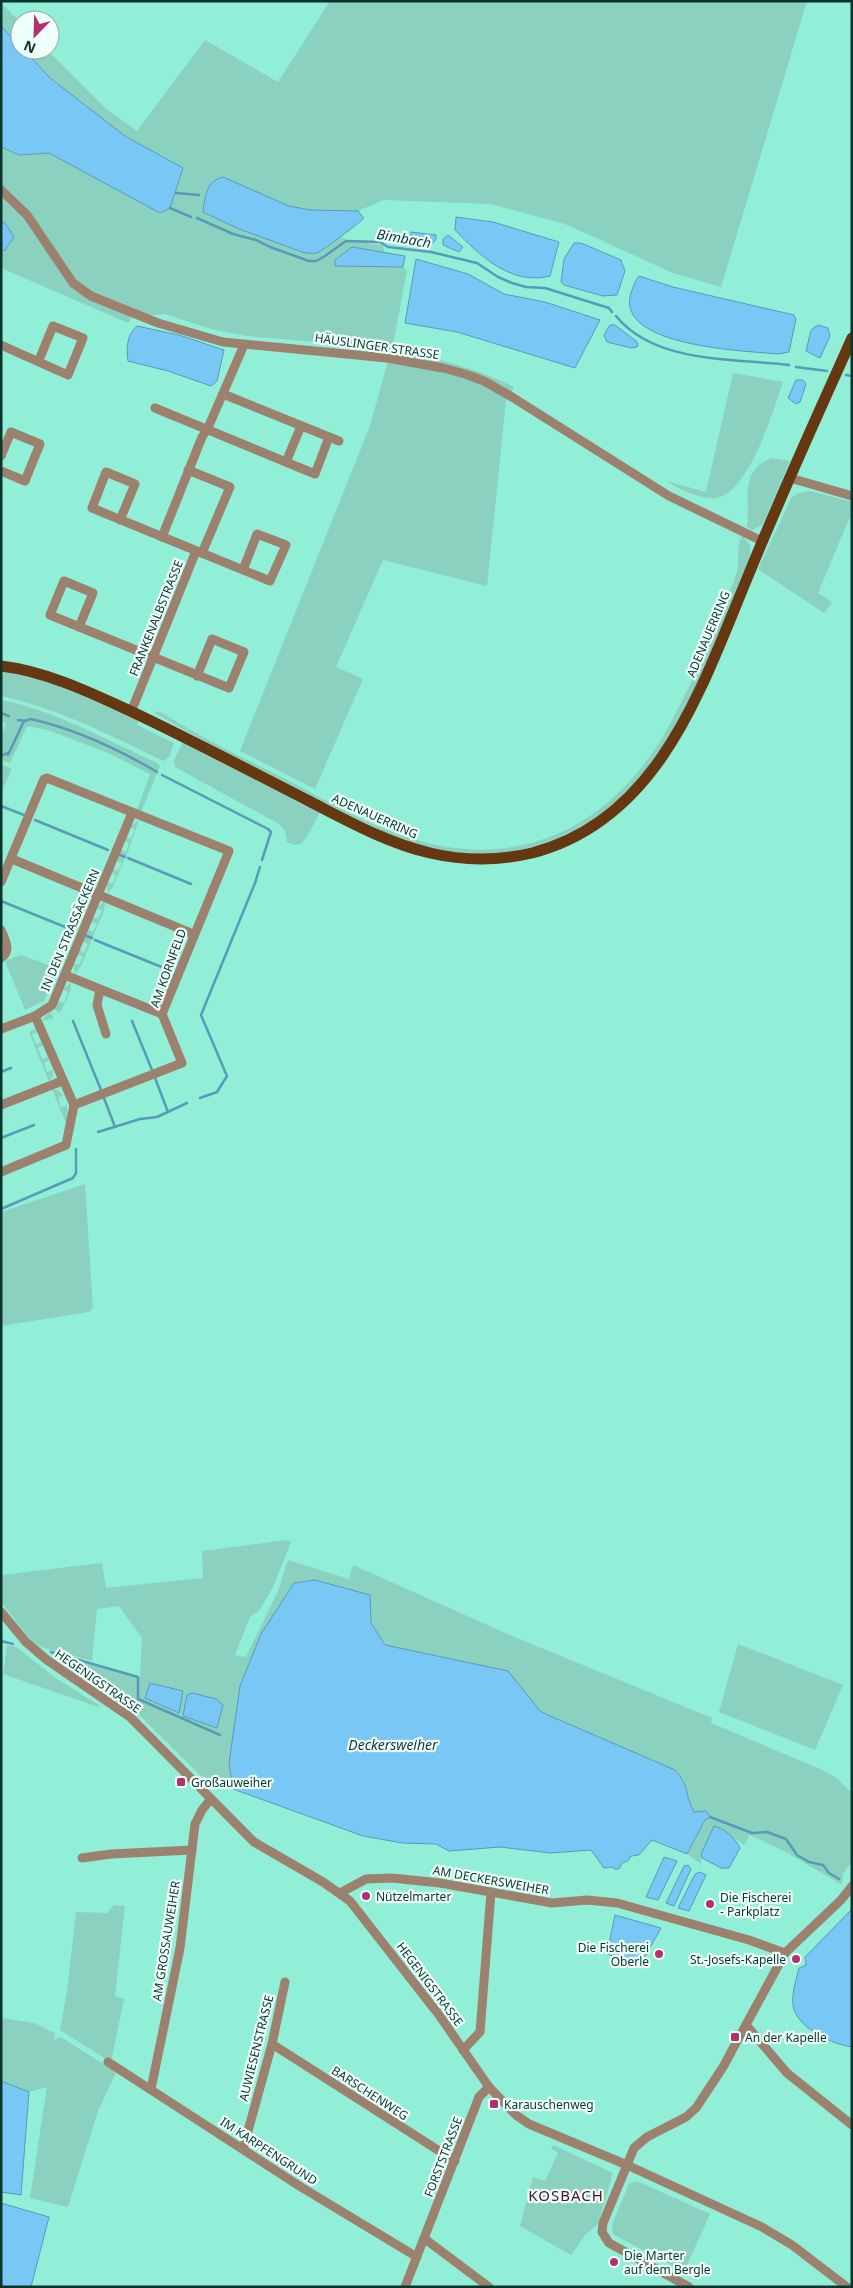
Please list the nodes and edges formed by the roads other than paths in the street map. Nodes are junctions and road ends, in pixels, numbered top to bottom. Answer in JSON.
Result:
{"nodes":[{"id":1,"x":1,"y":190,"type":"edge"},
{"id":2,"x":852,"y":338,"type":"edge"},
{"id":3,"x":1,"y":344,"type":"edge"},
{"id":4,"x":244,"y":345,"type":"junction"},
{"id":5,"x":39,"y":360,"type":"junction"},
{"id":6,"x":223,"y":394,"type":"junction"},
{"id":7,"x":155,"y":408,"type":"dead end"},
{"id":8,"x":301,"y":426,"type":"junction"},
{"id":9,"x":207,"y":430,"type":"junction"},
{"id":10,"x":329,"y":437,"type":"junction"},
{"id":11,"x":339,"y":442,"type":"dead end"},
{"id":12,"x":1,"y":456,"type":"edge"},
{"id":13,"x":286,"y":462,"type":"junction"},
{"id":14,"x":188,"y":470,"type":"junction"},
{"id":15,"x":1,"y":471,"type":"edge"},
{"id":16,"x":790,"y":478,"type":"junction"},
{"id":17,"x":852,"y":496,"type":"edge"},
{"id":18,"x":120,"y":520,"type":"junction"},
{"id":19,"x":162,"y":537,"type":"junction"},
{"id":20,"x":762,"y":541,"type":"junction"},
{"id":21,"x":199,"y":552,"type":"junction"},
{"id":22,"x":243,"y":570,"type":"junction"},
{"id":23,"x":79,"y":627,"type":"junction"},
{"id":24,"x":154,"y":658,"type":"junction"},
{"id":25,"x":1,"y":666,"type":"edge"},
{"id":26,"x":197,"y":676,"type":"junction"},
{"id":27,"x":132,"y":712,"type":"junction"},
{"id":28,"x":132,"y":813,"type":"junction"},
{"id":29,"x":12,"y":858,"type":"junction"},
{"id":30,"x":1,"y":882,"type":"edge"},
{"id":31,"x":99,"y":894,"type":"junction"},
{"id":32,"x":1,"y":930,"type":"edge"},
{"id":33,"x":193,"y":934,"type":"junction"},
{"id":34,"x":1,"y":958,"type":"edge"},
{"id":35,"x":65,"y":975,"type":"junction"},
{"id":36,"x":100,"y":990,"type":"junction"},
{"id":37,"x":162,"y":1014,"type":"junction"},
{"id":38,"x":35,"y":1016,"type":"junction"},
{"id":39,"x":1,"y":1029,"type":"edge"},
{"id":40,"x":106,"y":1034,"type":"dead end"},
{"id":41,"x":62,"y":1081,"type":"junction"},
{"id":42,"x":1,"y":1105,"type":"edge"},
{"id":43,"x":74,"y":1105,"type":"junction"},
{"id":44,"x":1,"y":1172,"type":"edge"},
{"id":45,"x":1,"y":1612,"type":"edge"},
{"id":46,"x":210,"y":1800,"type":"junction"},
{"id":47,"x":192,"y":1850,"type":"junction"},
{"id":48,"x":82,"y":1858,"type":"dead end"},
{"id":49,"x":852,"y":1886,"type":"edge"},
{"id":50,"x":491,"y":1892,"type":"junction"},
{"id":51,"x":340,"y":1894,"type":"junction"},
{"id":52,"x":785,"y":1953,"type":"junction"},
{"id":53,"x":285,"y":1982,"type":"dead end"},
{"id":54,"x":746,"y":2025,"type":"junction"},
{"id":55,"x":272,"y":2044,"type":"junction"},
{"id":56,"x":463,"y":2050,"type":"junction"},
{"id":57,"x":108,"y":2062,"type":"dead end"},
{"id":58,"x":489,"y":2087,"type":"junction"},
{"id":59,"x":151,"y":2089,"type":"junction"},
{"id":60,"x":852,"y":2125,"type":"edge"},
{"id":61,"x":243,"y":2149,"type":"junction"},
{"id":62,"x":455,"y":2161,"type":"junction"},
{"id":63,"x":627,"y":2165,"type":"junction"},
{"id":64,"x":425,"y":2239,"type":"junction"},
{"id":65,"x":417,"y":2257,"type":"junction"},
{"id":66,"x":405,"y":2287,"type":"edge"},
{"id":67,"x":489,"y":2287,"type":"edge"},
{"id":68,"x":689,"y":2287,"type":"edge"},
{"id":69,"x":847,"y":2287,"type":"edge"}],
"edges":[{"from":1,"to":4,"type":"street","name":"HÄUSLINGER STRASSE"},
{"from":2,"to":16,"type":"main road","name":"ADENAUERRING"},
{"from":3,"to":5,"type":"street"},
{"from":4,"to":6,"type":"street"},
{"from":4,"to":20,"type":"street","name":"HÄUSLINGER STRASSE"},
{"from":5,"to":5,"type":"street"},
{"from":6,"to":8,"type":"street"},
{"from":6,"to":9,"type":"street"},
{"from":7,"to":9,"type":"street"},
{"from":8,"to":10,"type":"street"},
{"from":8,"to":13,"type":"street"},
{"from":9,"to":13,"type":"street"},
{"from":9,"to":14,"type":"street"},
{"from":10,"to":11,"type":"street"},
{"from":10,"to":13,"type":"street"},
{"from":12,"to":15,"type":"street"},
{"from":14,"to":19,"type":"street"},
{"from":14,"to":21,"type":"street","name":"FRANKENALBSTRASSE"},
{"from":16,"to":17,"type":"street"},
{"from":16,"to":20,"type":"main road","name":"ADENAUERRING"},
{"from":18,"to":18,"type":"street","name":"FRANKENALBSTRASSE"},
{"from":18,"to":19,"type":"street","name":"FRANKENALBSTRASSE"},
{"from":19,"to":21,"type":"street","name":"FRANKENALBSTRASSE"},
{"from":20,"to":27,"type":"main road","name":"ADENAUERRING"},
{"from":21,"to":22,"type":"street"},
{"from":21,"to":24,"type":"street","name":"FRANKENALBSTRASSE"},
{"from":22,"to":22,"type":"street"},
{"from":23,"to":23,"type":"street"},
{"from":23,"to":24,"type":"street"},
{"from":24,"to":26,"type":"street"},
{"from":24,"to":27,"type":"street","name":"FRANKENALBSTRASSE"},
{"from":25,"to":27,"type":"main road","name":"ADENAUERRING"},
{"from":26,"to":26,"type":"street"},
{"from":28,"to":29,"type":"street"},
{"from":28,"to":31,"type":"street","name":"IN DEN STRASSÄCKERN"},
{"from":28,"to":33,"type":"street","name":"AM KORNFELD"},
{"from":29,"to":30,"type":"street"},
{"from":29,"to":31,"type":"street"},
{"from":31,"to":33,"type":"street"},
{"from":31,"to":35,"type":"street","name":"IN DEN STRASSÄCKERN"},
{"from":32,"to":34,"type":"street"},
{"from":33,"to":37,"type":"street","name":"AM KORNFELD"},
{"from":35,"to":36,"type":"street"},
{"from":35,"to":38,"type":"street","name":"IN DEN STRASSÄCKERN"},
{"from":36,"to":37,"type":"street"},
{"from":36,"to":40,"type":"street"},
{"from":37,"to":43,"type":"street","name":"AM KORNFELD"},
{"from":38,"to":39,"type":"street","name":"IN DEN STRASSÄCKERN"},
{"from":38,"to":41,"type":"street"},
{"from":41,"to":42,"type":"street"},
{"from":41,"to":43,"type":"street"},
{"from":43,"to":44,"type":"street"},
{"from":45,"to":46,"type":"street","name":"HEGENIGSTRASSE"},
{"from":46,"to":47,"type":"street","name":"AM GROSSAUWEIHER"},
{"from":46,"to":51,"type":"street","name":"HEGENIGSTRASSE"},
{"from":47,"to":48,"type":"street"},
{"from":47,"to":59,"type":"street","name":"AM GROSSAUWEIHER"},
{"from":49,"to":52,"type":"street"},
{"from":50,"to":51,"type":"street","name":"AM DECKERSWEIHER"},
{"from":50,"to":52,"type":"street","name":"AM DECKERSWEIHER"},
{"from":50,"to":56,"type":"street"},
{"from":51,"to":56,"type":"street","name":"HEGENIGSTRASSE"},
{"from":52,"to":54,"type":"street"},
{"from":53,"to":55,"type":"street","name":"AUWIESENSTRASSE"},
{"from":54,"to":60,"type":"street"},
{"from":54,"to":63,"type":"street"},
{"from":55,"to":61,"type":"street","name":"AUWIESENSTRASSE"},
{"from":55,"to":62,"type":"street","name":"BARSCHENWEG"},
{"from":56,"to":58,"type":"street","name":"HEGENIGSTRASSE"},
{"from":57,"to":59,"type":"street","name":"IM KARPFENGRUND"},
{"from":58,"to":62,"type":"street","name":"FORSTSTRASSE"},
{"from":58,"to":63,"type":"street","name":"HEGENIGSTRASSE"},
{"from":59,"to":61,"type":"street","name":"IM KARPFENGRUND"},
{"from":61,"to":65,"type":"street","name":"IM KARPFENGRUND"},
{"from":62,"to":64,"type":"street","name":"FORSTSTRASSE"},
{"from":63,"to":68,"type":"street"},
{"from":63,"to":69,"type":"street","name":"HEGENIGSTRASSE"},
{"from":64,"to":65,"type":"street","name":"FORSTSTRASSE"},
{"from":64,"to":67,"type":"street"},
{"from":65,"to":66,"type":"street","name":"FORSTSTRASSE"}]}
